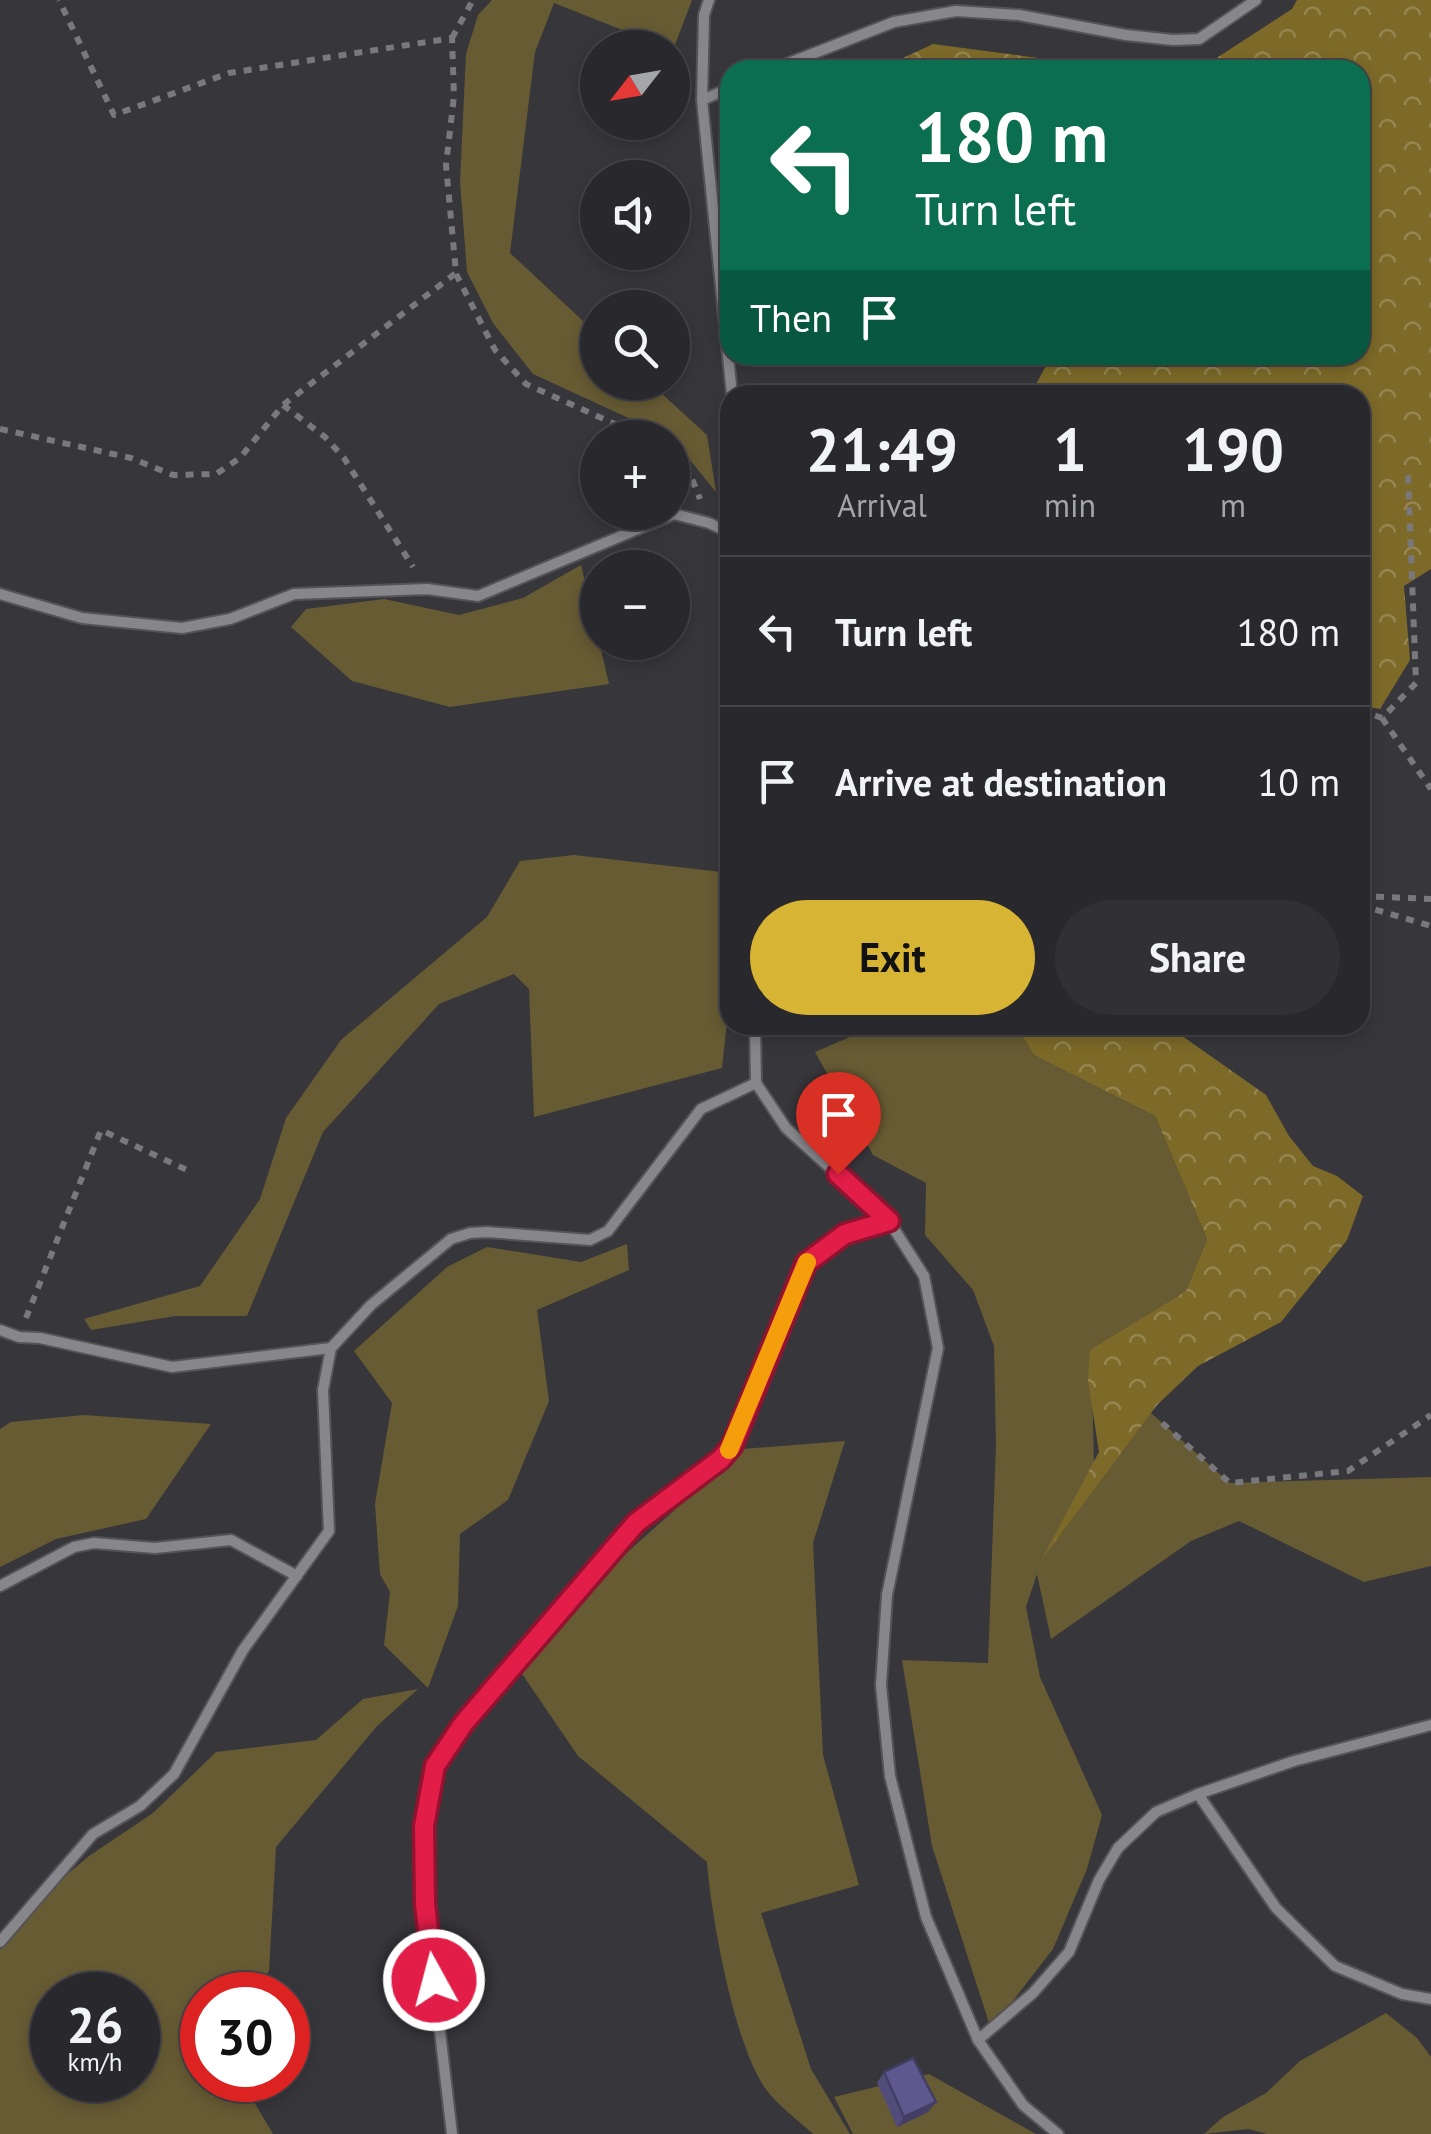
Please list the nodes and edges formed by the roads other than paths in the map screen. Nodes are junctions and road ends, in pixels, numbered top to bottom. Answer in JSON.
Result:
{"nodes":[{"id":1,"x":709,"y":0,"type":"edge"},
{"id":2,"x":1256,"y":0,"type":"edge"},
{"id":3,"x":797,"y":60,"type":"edge"},
{"id":4,"x":720,"y":92,"type":"edge"},
{"id":5,"x":702,"y":100,"type":"junction"},
{"id":6,"x":720,"y":277,"type":"edge"},
{"id":7,"x":720,"y":528,"type":"edge"},
{"id":8,"x":0,"y":594,"type":"edge"},
{"id":9,"x":755,"y":1035,"type":"edge"},
{"id":10,"x":756,"y":1083,"type":"junction"},
{"id":11,"x":889,"y":1221,"type":"junction"},
{"id":12,"x":0,"y":1330,"type":"edge"},
{"id":13,"x":331,"y":1348,"type":"junction"},
{"id":14,"x":296,"y":1576,"type":"junction"},
{"id":15,"x":0,"y":1586,"type":"edge"},
{"id":16,"x":1431,"y":1725,"type":"edge"},
{"id":17,"x":1198,"y":1794,"type":"junction"},
{"id":18,"x":0,"y":1942,"type":"edge"},
{"id":19,"x":1431,"y":1999,"type":"edge"},
{"id":20,"x":978,"y":2040,"type":"junction"},
{"id":21,"x":452,"y":2134,"type":"edge"},
{"id":22,"x":1058,"y":2134,"type":"edge"}],
"edges":[{"from":1,"to":5,"type":"street"},
{"from":2,"to":3,"type":"street"},
{"from":4,"to":5,"type":"street"},
{"from":5,"to":6,"type":"street"},
{"from":7,"to":8,"type":"street"},
{"from":9,"to":10,"type":"street"},
{"from":10,"to":11,"type":"street"},
{"from":10,"to":13,"type":"street"},
{"from":11,"to":20,"type":"street"},
{"from":11,"to":21,"type":"street"},
{"from":12,"to":13,"type":"street"},
{"from":13,"to":14,"type":"street"},
{"from":14,"to":15,"type":"street"},
{"from":14,"to":18,"type":"street"},
{"from":16,"to":17,"type":"street"},
{"from":17,"to":19,"type":"street"},
{"from":17,"to":20,"type":"street"},
{"from":20,"to":22,"type":"street"}]}
